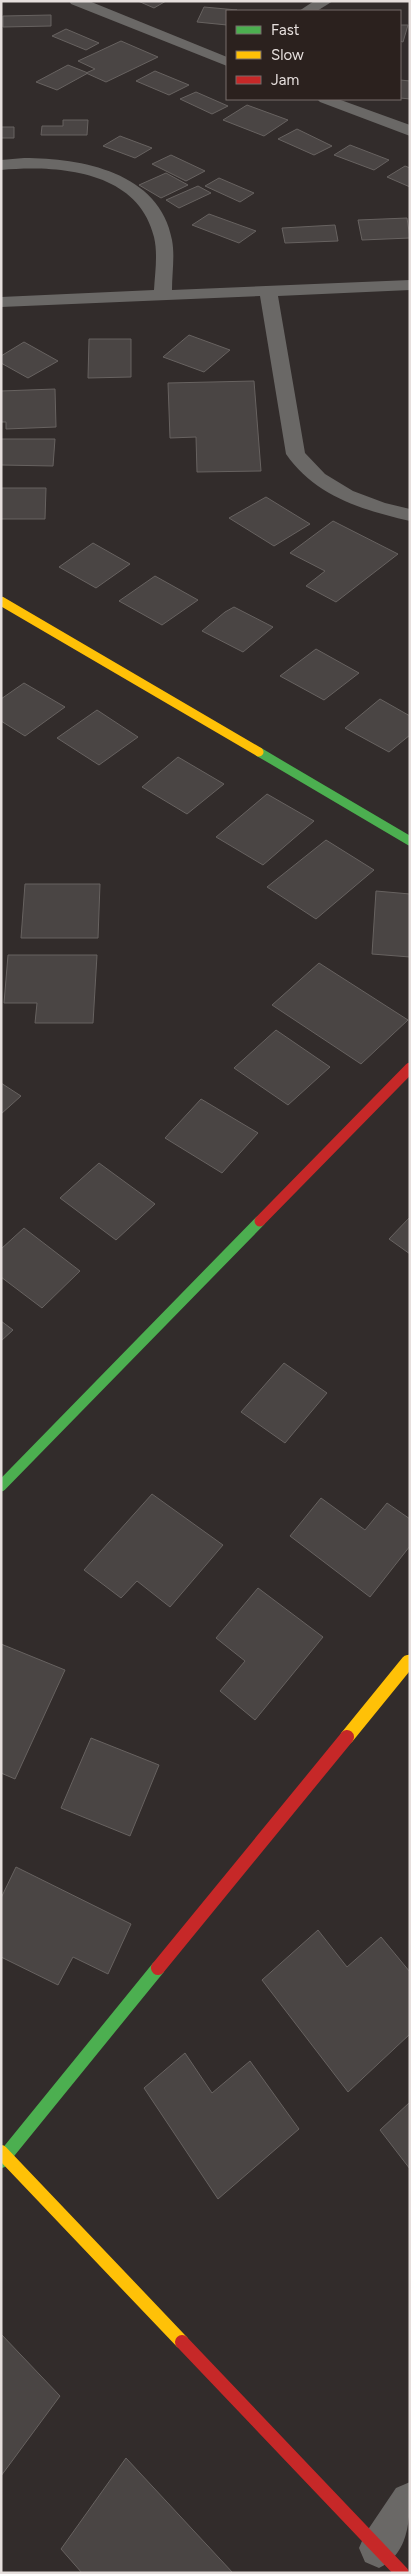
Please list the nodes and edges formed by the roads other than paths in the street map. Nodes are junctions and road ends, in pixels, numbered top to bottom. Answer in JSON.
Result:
{"nodes":[{"id":1,"x":76,"y":1,"type":"edge"},
{"id":2,"x":326,"y":1,"type":"edge"},
{"id":3,"x":308,"y":10,"type":"edge"},
{"id":4,"x":223,"y":57,"type":"edge"},
{"id":5,"x":328,"y":100,"type":"edge"},
{"id":6,"x":410,"y":131,"type":"edge"},
{"id":7,"x":1,"y":165,"type":"edge"},
{"id":8,"x":410,"y":285,"type":"edge"},
{"id":9,"x":268,"y":291,"type":"junction"},
{"id":10,"x":163,"y":295,"type":"junction"},
{"id":11,"x":1,"y":302,"type":"edge"},
{"id":12,"x":410,"y":515,"type":"edge"},
{"id":13,"x":1,"y":601,"type":"edge"},
{"id":14,"x":410,"y":840,"type":"edge"},
{"id":15,"x":410,"y":1068,"type":"edge"},
{"id":16,"x":1,"y":1486,"type":"edge"},
{"id":17,"x":410,"y":1660,"type":"edge"},
{"id":18,"x":2,"y":2156,"type":"edge"},
{"id":19,"x":410,"y":2502,"type":"edge"},
{"id":20,"x":391,"y":2560,"type":"edge"}],
"edges":[{"from":1,"to":4,"type":"street"},
{"from":2,"to":3,"type":"street"},
{"from":5,"to":6,"type":"street"},
{"from":7,"to":10,"type":"street"},
{"from":8,"to":9,"type":"street"},
{"from":9,"to":10,"type":"street"},
{"from":9,"to":12,"type":"street"},
{"from":10,"to":11,"type":"street"},
{"from":13,"to":14,"type":"street"},
{"from":15,"to":16,"type":"street"},
{"from":17,"to":18,"type":"street"},
{"from":18,"to":20,"type":"street"},
{"from":19,"to":20,"type":"street"}]}
